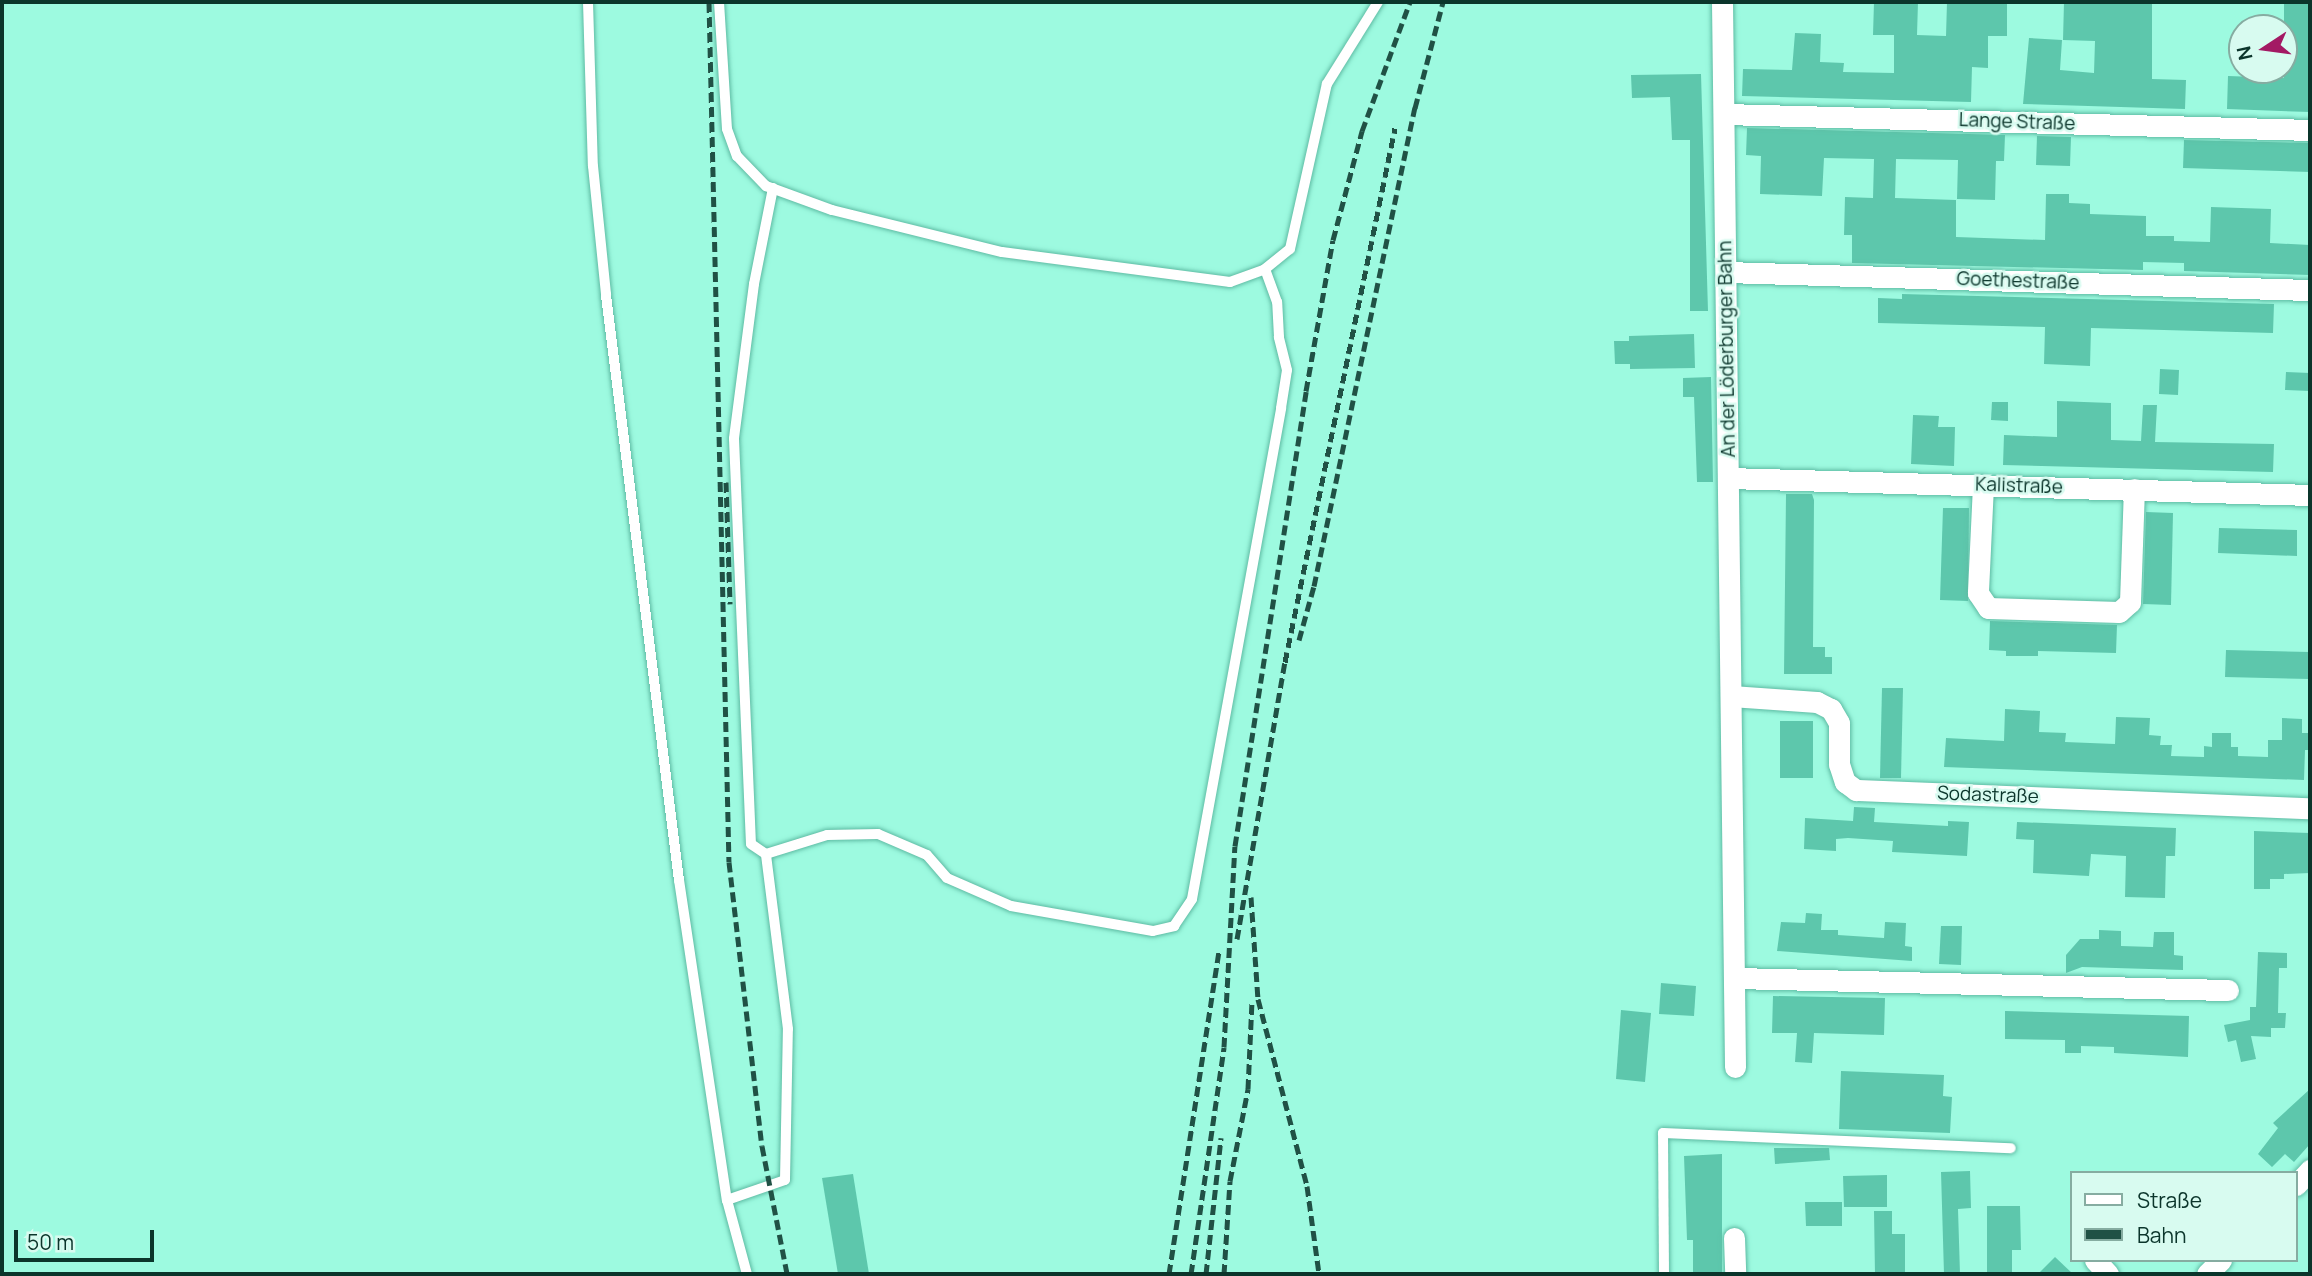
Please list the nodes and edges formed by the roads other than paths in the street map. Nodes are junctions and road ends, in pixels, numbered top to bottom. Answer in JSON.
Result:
{"nodes":[{"id":1,"x":588,"y":2,"type":"edge"},
{"id":2,"x":719,"y":2,"type":"edge"},
{"id":3,"x":1378,"y":2,"type":"edge"},
{"id":4,"x":1722,"y":2,"type":"edge"},
{"id":5,"x":1724,"y":114,"type":"junction"},
{"id":6,"x":2310,"y":130,"type":"edge"},
{"id":7,"x":773,"y":188,"type":"junction"},
{"id":8,"x":1265,"y":269,"type":"junction"},
{"id":9,"x":1726,"y":272,"type":"junction"},
{"id":10,"x":2310,"y":290,"type":"edge"},
{"id":11,"x":1728,"y":478,"type":"junction"},
{"id":12,"x":1983,"y":485,"type":"junction"},
{"id":13,"x":2134,"y":489,"type":"junction"},
{"id":14,"x":2310,"y":495,"type":"edge"},
{"id":15,"x":1731,"y":696,"type":"junction"},
{"id":16,"x":2310,"y":808,"type":"edge"},
{"id":17,"x":766,"y":854,"type":"junction"},
{"id":18,"x":1735,"y":978,"type":"junction"},
{"id":19,"x":2228,"y":990,"type":"dead end"},
{"id":20,"x":1735,"y":1067,"type":"dead end"},
{"id":21,"x":2011,"y":1148,"type":"dead end"},
{"id":22,"x":2310,"y":1170,"type":"edge"},
{"id":23,"x":2298,"y":1183,"type":"edge"},
{"id":24,"x":727,"y":1200,"type":"junction"},
{"id":25,"x":1734,"y":1238,"type":"dead end"},
{"id":26,"x":747,"y":1274,"type":"edge"},
{"id":27,"x":1664,"y":1274,"type":"edge"},
{"id":28,"x":1735,"y":1274,"type":"edge"}],
"edges":[{"from":1,"to":24,"type":"lane"},
{"from":2,"to":7,"type":"lane"},
{"from":3,"to":8,"type":"lane"},
{"from":4,"to":5,"type":"street","name":"An der Löderburger Bahn"},
{"from":5,"to":6,"type":"street","name":"Lange Straße"},
{"from":5,"to":9,"type":"street","name":"An der Löderburger Bahn"},
{"from":7,"to":8,"type":"lane"},
{"from":7,"to":17,"type":"lane"},
{"from":8,"to":17,"type":"lane"},
{"from":9,"to":10,"type":"street","name":"Goethestraße"},
{"from":9,"to":11,"type":"street","name":"An der Löderburger Bahn"},
{"from":11,"to":12,"type":"street","name":"Kalistraße"},
{"from":11,"to":15,"type":"street","name":"An der Löderburger Bahn"},
{"from":12,"to":13,"type":"street","name":"Kalistraße"},
{"from":12,"to":13,"type":"street"},
{"from":13,"to":14,"type":"street","name":"Kalistraße"},
{"from":15,"to":16,"type":"street","name":"Sodastraße"},
{"from":15,"to":18,"type":"street","name":"An der Löderburger Bahn"},
{"from":17,"to":24,"type":"lane"},
{"from":18,"to":19,"type":"street"},
{"from":18,"to":20,"type":"street","name":"An der Löderburger Bahn"},
{"from":21,"to":27,"type":"lane"},
{"from":22,"to":23,"type":"street"},
{"from":24,"to":26,"type":"lane"},
{"from":25,"to":28,"type":"street"}]}
